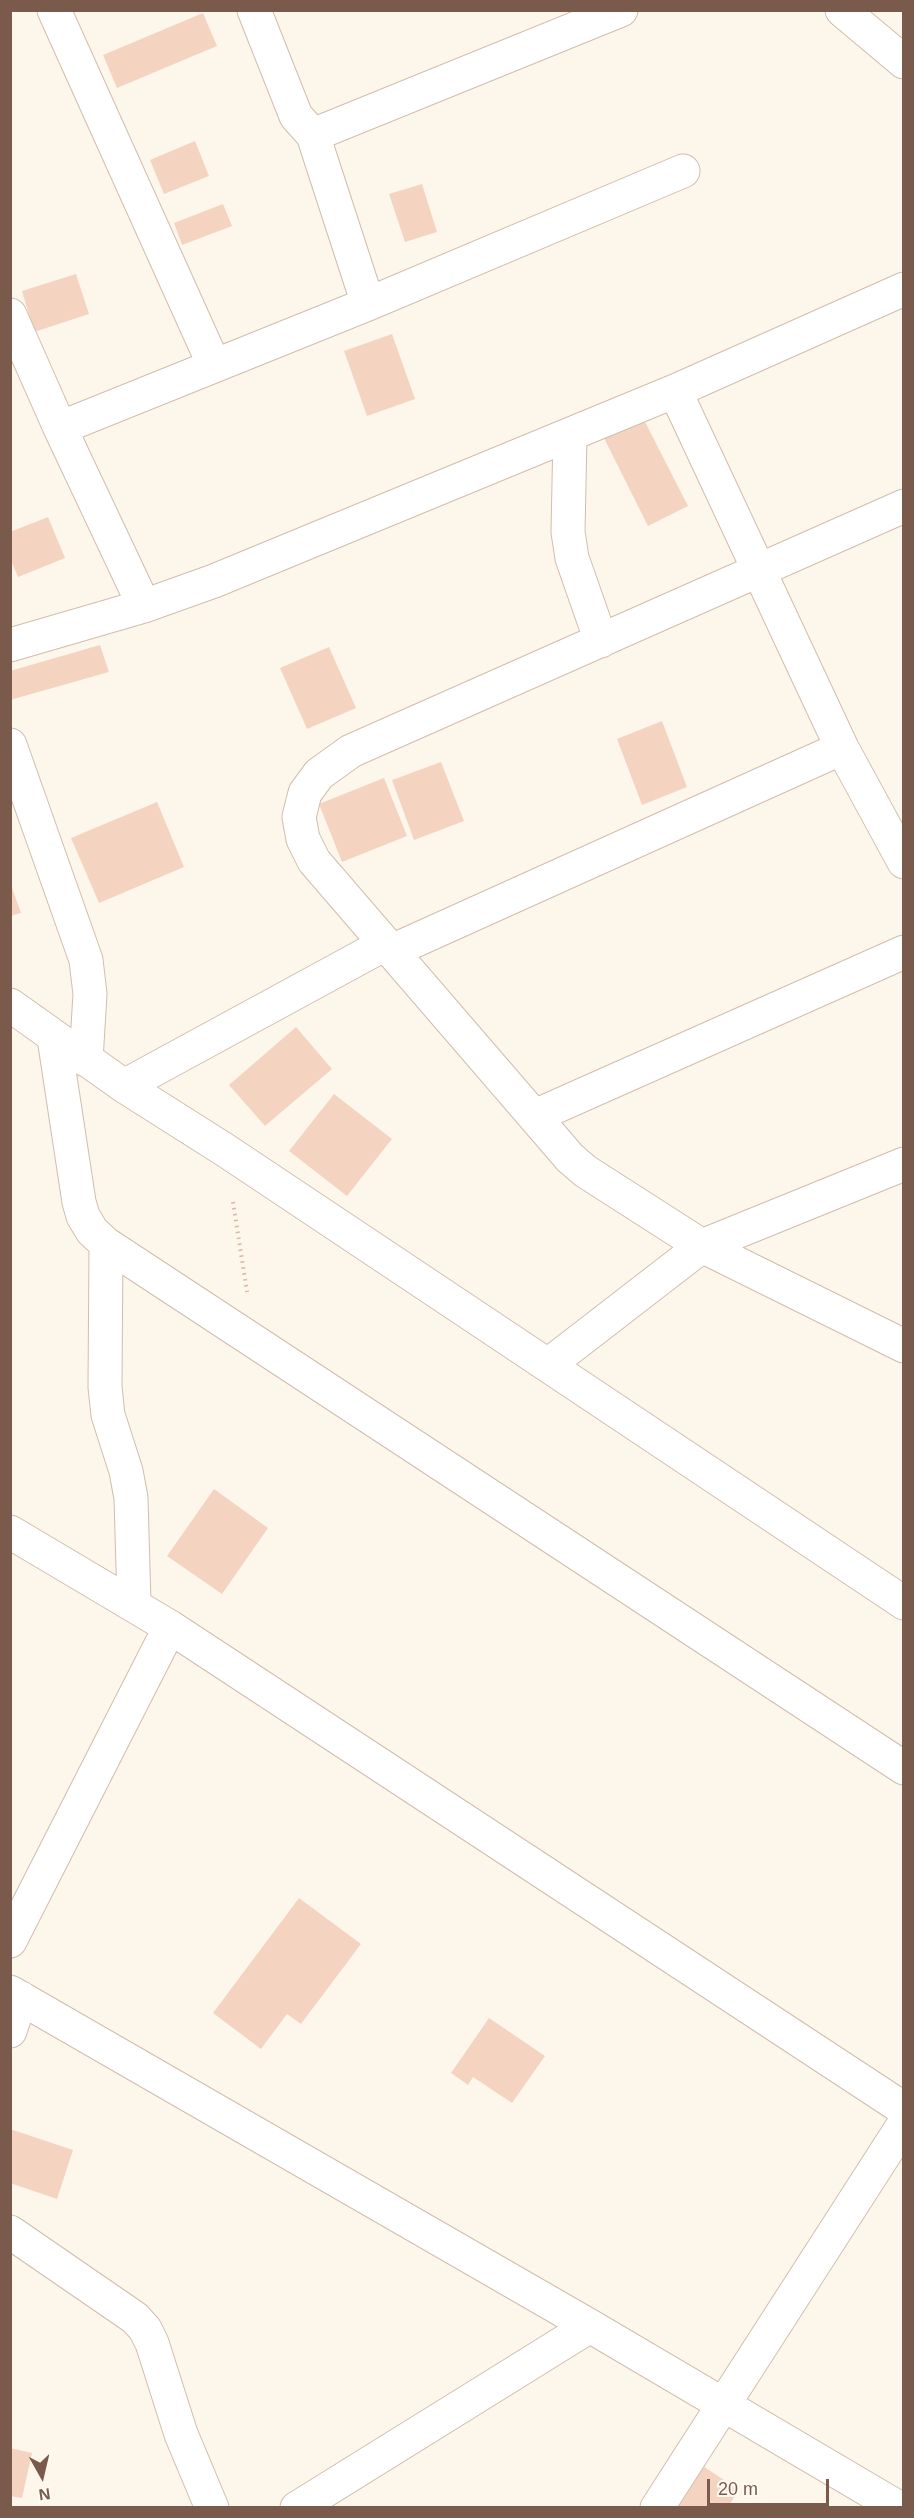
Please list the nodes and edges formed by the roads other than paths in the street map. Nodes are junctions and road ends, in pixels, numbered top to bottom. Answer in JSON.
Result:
{"nodes":[{"id":1,"x":54,"y":10,"type":"edge"},
{"id":2,"x":254,"y":10,"type":"edge"},
{"id":3,"x":621,"y":10,"type":"edge"},
{"id":4,"x":843,"y":10,"type":"edge"},
{"id":5,"x":903,"y":62,"type":"edge"},
{"id":6,"x":313,"y":135,"type":"junction"},
{"id":7,"x":683,"y":171,"type":"dead end"},
{"id":8,"x":903,"y":289,"type":"edge"},
{"id":9,"x":368,"y":304,"type":"junction"},
{"id":10,"x":10,"y":315,"type":"edge"},
{"id":11,"x":214,"y":365,"type":"junction"},
{"id":12,"x":675,"y":391,"type":"junction"},
{"id":13,"x":60,"y":428,"type":"junction"},
{"id":14,"x":570,"y":435,"type":"junction"},
{"id":15,"x":903,"y":506,"type":"edge"},
{"id":16,"x":758,"y":571,"type":"junction"},
{"id":17,"x":144,"y":606,"type":"junction"},
{"id":18,"x":601,"y":641,"type":"junction"},
{"id":19,"x":10,"y":645,"type":"edge"},
{"id":20,"x":10,"y":745,"type":"edge"},
{"id":21,"x":842,"y":748,"type":"junction"},
{"id":22,"x":903,"y":862,"type":"edge"},
{"id":23,"x":389,"y":947,"type":"junction"},
{"id":24,"x":903,"y":952,"type":"edge"},
{"id":25,"x":10,"y":1005,"type":"edge"},
{"id":26,"x":54,"y":1038,"type":"junction"},
{"id":27,"x":86,"y":1060,"type":"junction"},
{"id":28,"x":124,"y":1086,"type":"junction"},
{"id":29,"x":535,"y":1116,"type":"junction"},
{"id":30,"x":903,"y":1164,"type":"edge"},
{"id":31,"x":106,"y":1244,"type":"junction"},
{"id":32,"x":702,"y":1246,"type":"junction"},
{"id":33,"x":903,"y":1346,"type":"edge"},
{"id":34,"x":549,"y":1365,"type":"junction"},
{"id":35,"x":10,"y":1532,"type":"edge"},
{"id":36,"x":903,"y":1603,"type":"edge"},
{"id":37,"x":134,"y":1604,"type":"junction"},
{"id":38,"x":170,"y":1627,"type":"junction"},
{"id":39,"x":903,"y":1768,"type":"edge"},
{"id":40,"x":10,"y":1941,"type":"edge"},
{"id":41,"x":16,"y":1995,"type":"edge"},
{"id":42,"x":10,"y":2031,"type":"edge"},
{"id":43,"x":903,"y":2109,"type":"edge"},
{"id":44,"x":903,"y":2124,"type":"edge"},
{"id":45,"x":10,"y":2232,"type":"edge"},
{"id":46,"x":590,"y":2326,"type":"junction"},
{"id":47,"x":724,"y":2403,"type":"junction"},
{"id":48,"x":212,"y":2508,"type":"edge"},
{"id":49,"x":297,"y":2508,"type":"edge"},
{"id":50,"x":657,"y":2508,"type":"edge"},
{"id":51,"x":899,"y":2508,"type":"edge"}],
"edges":[{"from":1,"to":11,"type":"street"},
{"from":2,"to":6,"type":"street"},
{"from":3,"to":6,"type":"street"},
{"from":4,"to":5,"type":"street"},
{"from":6,"to":9,"type":"street"},
{"from":7,"to":9,"type":"street"},
{"from":8,"to":12,"type":"street"},
{"from":9,"to":11,"type":"street"},
{"from":10,"to":13,"type":"street"},
{"from":11,"to":13,"type":"street"},
{"from":12,"to":14,"type":"street"},
{"from":12,"to":16,"type":"street"},
{"from":13,"to":17,"type":"street"},
{"from":14,"to":17,"type":"street"},
{"from":14,"to":18,"type":"street"},
{"from":15,"to":16,"type":"street"},
{"from":16,"to":18,"type":"street"},
{"from":16,"to":21,"type":"street"},
{"from":17,"to":19,"type":"street"},
{"from":18,"to":23,"type":"street"},
{"from":20,"to":27,"type":"street"},
{"from":21,"to":22,"type":"street"},
{"from":21,"to":23,"type":"street"},
{"from":23,"to":28,"type":"street"},
{"from":23,"to":29,"type":"street"},
{"from":24,"to":29,"type":"street"},
{"from":25,"to":26,"type":"street"},
{"from":26,"to":27,"type":"street"},
{"from":26,"to":31,"type":"street"},
{"from":27,"to":28,"type":"street"},
{"from":28,"to":34,"type":"street"},
{"from":29,"to":32,"type":"street"},
{"from":30,"to":32,"type":"street"},
{"from":31,"to":37,"type":"street"},
{"from":31,"to":39,"type":"street"},
{"from":32,"to":33,"type":"street"},
{"from":32,"to":34,"type":"street"},
{"from":34,"to":36,"type":"street"},
{"from":35,"to":37,"type":"street"},
{"from":37,"to":38,"type":"street"},
{"from":38,"to":40,"type":"street"},
{"from":38,"to":43,"type":"street"},
{"from":41,"to":42,"type":"street"},
{"from":41,"to":46,"type":"street"},
{"from":44,"to":47,"type":"street"},
{"from":45,"to":48,"type":"street"},
{"from":46,"to":47,"type":"street"},
{"from":46,"to":49,"type":"street"},
{"from":47,"to":50,"type":"street"},
{"from":47,"to":51,"type":"street"}]}
